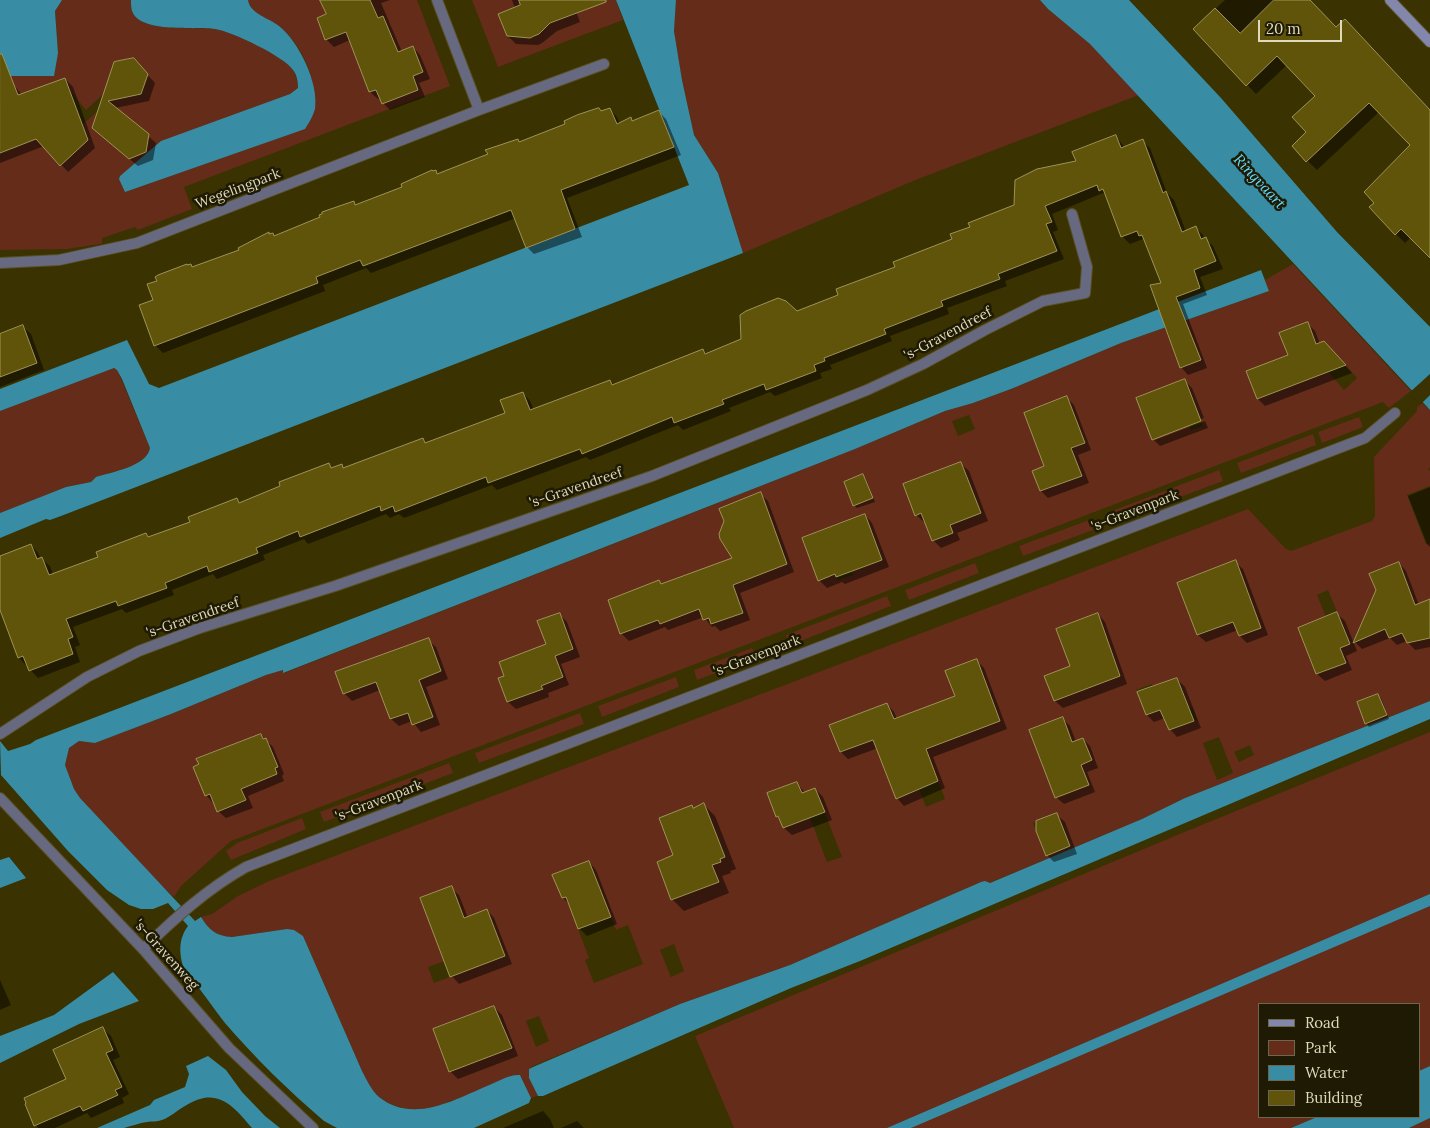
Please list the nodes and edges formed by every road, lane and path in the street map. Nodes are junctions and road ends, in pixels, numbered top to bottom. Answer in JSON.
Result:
{"nodes":[{"id":1,"x":437,"y":0,"type":"edge"},
{"id":2,"x":1390,"y":0,"type":"edge"},
{"id":3,"x":1430,"y":42,"type":"edge"},
{"id":4,"x":604,"y":64,"type":"dead end"},
{"id":5,"x":479,"y":110,"type":"junction"},
{"id":6,"x":1072,"y":214,"type":"dead end"},
{"id":7,"x":0,"y":263,"type":"edge"},
{"id":8,"x":1395,"y":413,"type":"dead end"},
{"id":9,"x":0,"y":734,"type":"edge"},
{"id":10,"x":0,"y":798,"type":"edge"},
{"id":11,"x":143,"y":949,"type":"junction"},
{"id":12,"x":313,"y":1128,"type":"edge"}],
"edges":[{"from":1,"to":5,"type":"street"},
{"from":2,"to":3,"type":"street"},
{"from":4,"to":5,"type":"street","name":"Wegelingpark"},
{"from":5,"to":7,"type":"street","name":"Wegelingpark"},
{"from":6,"to":9,"type":"street","name":"'s-Gravendreef"},
{"from":8,"to":11,"type":"street","name":"'s-Gravenpark"},
{"from":10,"to":11,"type":"street","name":"'s-Gravenweg"},
{"from":11,"to":12,"type":"street","name":"'s-Gravenweg"}]}
